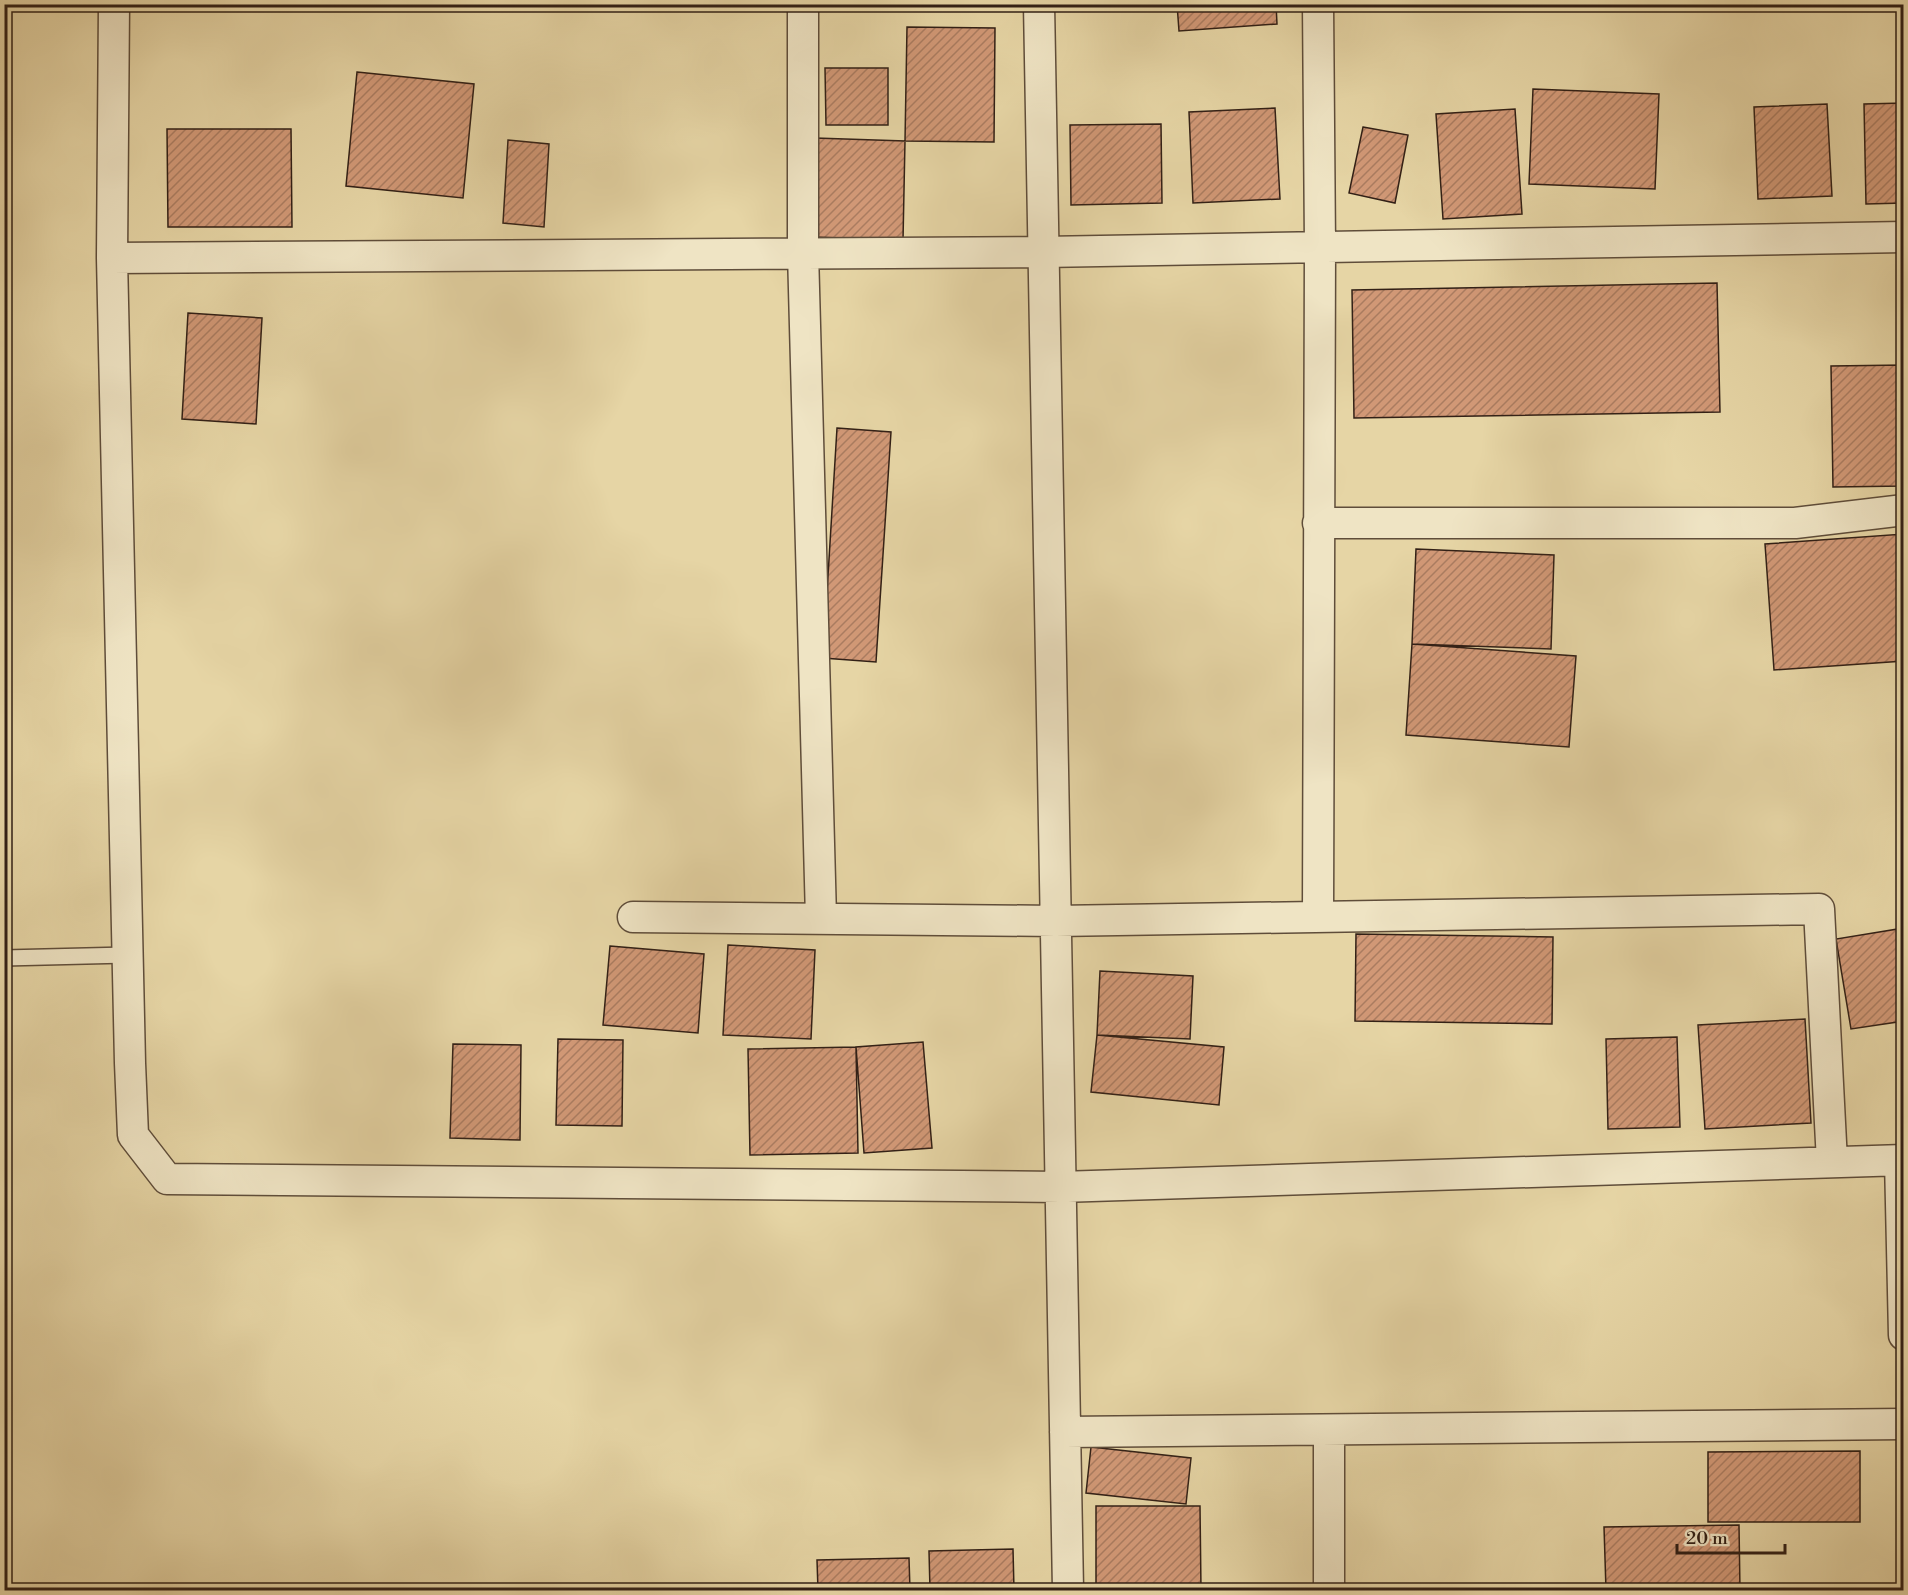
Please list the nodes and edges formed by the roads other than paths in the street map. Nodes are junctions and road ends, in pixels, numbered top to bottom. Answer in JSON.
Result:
{"nodes":[{"id":1,"x":114,"y":4,"type":"edge"},
{"id":2,"x":803,"y":4,"type":"edge"},
{"id":3,"x":1039,"y":4,"type":"edge"},
{"id":4,"x":1318,"y":4,"type":"edge"},
{"id":5,"x":1904,"y":237,"type":"edge"},
{"id":6,"x":1320,"y":247,"type":"junction"},
{"id":7,"x":804,"y":252,"type":"junction"},
{"id":8,"x":1043,"y":252,"type":"junction"},
{"id":9,"x":112,"y":258,"type":"junction"},
{"id":10,"x":1904,"y":510,"type":"edge"},
{"id":11,"x":1318,"y":523,"type":"junction"},
{"id":12,"x":633,"y":917,"type":"dead end"},
{"id":13,"x":1317,"y":917,"type":"junction"},
{"id":14,"x":821,"y":918,"type":"junction"},
{"id":15,"x":1056,"y":921,"type":"junction"},
{"id":16,"x":127,"y":955,"type":"junction"},
{"id":17,"x":4,"y":958,"type":"edge"},
{"id":18,"x":1902,"y":1160,"type":"edge"},
{"id":19,"x":1832,"y":1162,"type":"junction"},
{"id":20,"x":1060,"y":1187,"type":"junction"},
{"id":21,"x":1904,"y":1335,"type":"edge"},
{"id":22,"x":1904,"y":1424,"type":"edge"},
{"id":23,"x":1329,"y":1430,"type":"junction"},
{"id":24,"x":1065,"y":1432,"type":"junction"},
{"id":25,"x":1068,"y":1590,"type":"edge"},
{"id":26,"x":1329,"y":1590,"type":"edge"}],
"edges":[{"from":1,"to":9,"type":"street"},
{"from":2,"to":7,"type":"street"},
{"from":3,"to":8,"type":"street"},
{"from":4,"to":6,"type":"street"},
{"from":5,"to":6,"type":"street"},
{"from":6,"to":8,"type":"street"},
{"from":6,"to":11,"type":"street"},
{"from":7,"to":8,"type":"street"},
{"from":7,"to":9,"type":"street"},
{"from":7,"to":14,"type":"street"},
{"from":8,"to":15,"type":"street"},
{"from":9,"to":16,"type":"street"},
{"from":10,"to":11,"type":"street"},
{"from":11,"to":13,"type":"street"},
{"from":12,"to":14,"type":"street"},
{"from":13,"to":15,"type":"street"},
{"from":13,"to":19,"type":"street"},
{"from":14,"to":15,"type":"street"},
{"from":15,"to":20,"type":"street"},
{"from":16,"to":17,"type":"lane"},
{"from":16,"to":20,"type":"street"},
{"from":18,"to":19,"type":"street"},
{"from":18,"to":21,"type":"street"},
{"from":19,"to":20,"type":"street"},
{"from":20,"to":24,"type":"street"},
{"from":22,"to":23,"type":"street"},
{"from":23,"to":24,"type":"street"},
{"from":23,"to":26,"type":"street"},
{"from":24,"to":25,"type":"street"}]}
